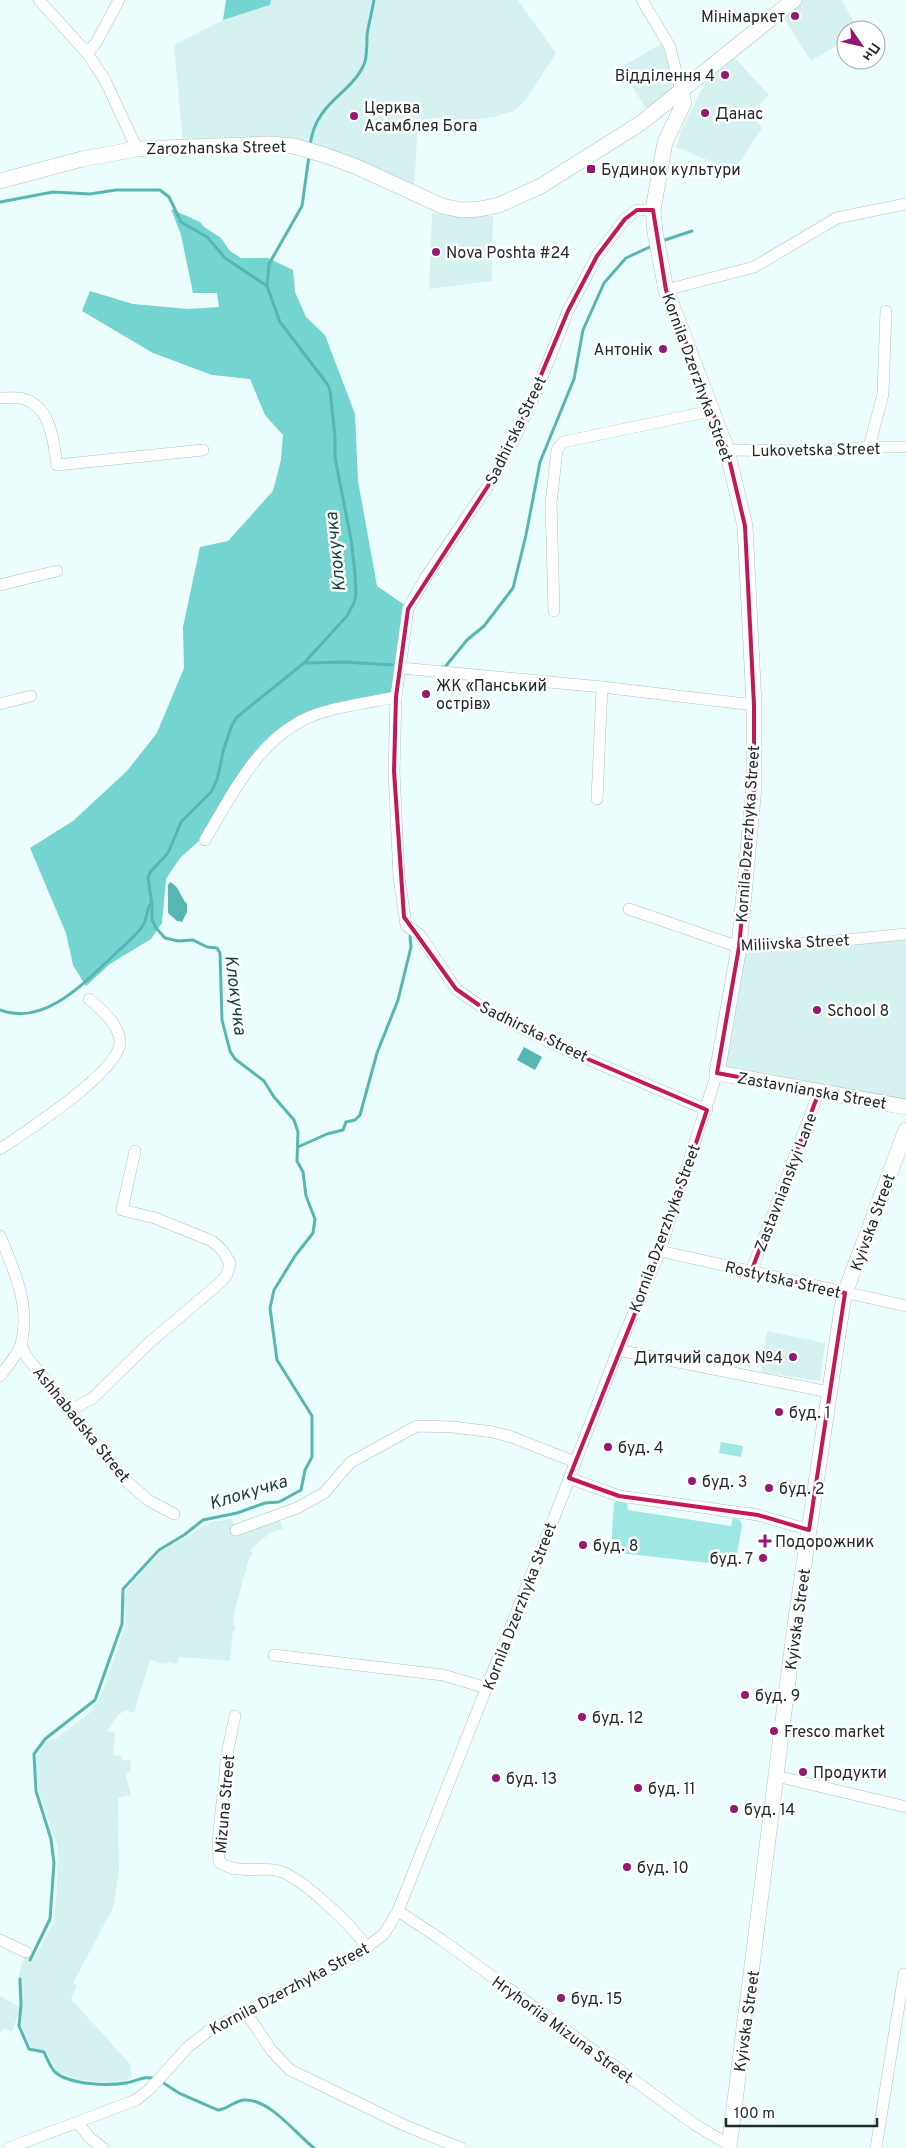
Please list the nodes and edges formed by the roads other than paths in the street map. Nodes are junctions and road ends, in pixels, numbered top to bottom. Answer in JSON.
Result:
{"nodes":[{"id":1,"x":40,"y":0,"type":"edge"},
{"id":2,"x":119,"y":0,"type":"edge"},
{"id":3,"x":642,"y":0,"type":"edge"},
{"id":4,"x":794,"y":0,"type":"edge"},
{"id":5,"x":87,"y":53,"type":"junction"},
{"id":6,"x":681,"y":92,"type":"junction"},
{"id":7,"x":137,"y":149,"type":"junction"},
{"id":8,"x":0,"y":182,"type":"edge"},
{"id":9,"x":906,"y":204,"type":"edge"},
{"id":10,"x":653,"y":210,"type":"junction"},
{"id":11,"x":666,"y":290,"type":"junction"},
{"id":12,"x":886,"y":311,"type":"dead end"},
{"id":13,"x":0,"y":398,"type":"edge"},
{"id":14,"x":710,"y":411,"type":"junction"},
{"id":15,"x":869,"y":446,"type":"junction"},
{"id":16,"x":906,"y":447,"type":"edge"},
{"id":17,"x":203,"y":450,"type":"dead end"},
{"id":18,"x":727,"y":450,"type":"junction"},
{"id":19,"x":57,"y":571,"type":"dead end"},
{"id":20,"x":0,"y":585,"type":"edge"},
{"id":21,"x":554,"y":611,"type":"dead end"},
{"id":22,"x":401,"y":668,"type":"junction"},
{"id":23,"x":602,"y":687,"type":"junction"},
{"id":24,"x":31,"y":696,"type":"dead end"},
{"id":25,"x":396,"y":697,"type":"junction"},
{"id":26,"x":0,"y":704,"type":"edge"},
{"id":27,"x":754,"y":705,"type":"junction"},
{"id":28,"x":597,"y":799,"type":"dead end"},
{"id":29,"x":205,"y":840,"type":"dead end"},
{"id":30,"x":629,"y":909,"type":"dead end"},
{"id":31,"x":906,"y":934,"type":"edge"},
{"id":32,"x":739,"y":947,"type":"junction"},
{"id":33,"x":89,"y":999,"type":"dead end"},
{"id":34,"x":718,"y":1073,"type":"junction"},
{"id":35,"x":819,"y":1092,"type":"junction"},
{"id":36,"x":906,"y":1107,"type":"edge"},
{"id":37,"x":707,"y":1110,"type":"junction"},
{"id":38,"x":906,"y":1130,"type":"edge"},
{"id":39,"x":0,"y":1149,"type":"edge"},
{"id":40,"x":135,"y":1151,"type":"dead end"},
{"id":41,"x":0,"y":1236,"type":"edge"},
{"id":42,"x":660,"y":1251,"type":"junction"},
{"id":43,"x":751,"y":1272,"type":"junction"},
{"id":44,"x":845,"y":1293,"type":"junction"},
{"id":45,"x":906,"y":1306,"type":"edge"},
{"id":46,"x":21,"y":1344,"type":"junction"},
{"id":47,"x":618,"y":1350,"type":"junction"},
{"id":48,"x":0,"y":1376,"type":"edge"},
{"id":49,"x":829,"y":1392,"type":"junction"},
{"id":50,"x":70,"y":1410,"type":"junction"},
{"id":51,"x":575,"y":1462,"type":"junction"},
{"id":52,"x":569,"y":1478,"type":"junction"},
{"id":53,"x":174,"y":1514,"type":"dead end"},
{"id":54,"x":236,"y":1530,"type":"dead end"},
{"id":55,"x":809,"y":1530,"type":"junction"},
{"id":56,"x":274,"y":1655,"type":"dead end"},
{"id":57,"x":487,"y":1688,"type":"junction"},
{"id":58,"x":235,"y":1716,"type":"dead end"},
{"id":59,"x":776,"y":1776,"type":"junction"},
{"id":60,"x":906,"y":1808,"type":"edge"},
{"id":61,"x":398,"y":1911,"type":"junction"},
{"id":62,"x":0,"y":1940,"type":"edge"},
{"id":63,"x":367,"y":1949,"type":"junction"},
{"id":64,"x":26,"y":1952,"type":"dead end"},
{"id":65,"x":904,"y":1974,"type":"dead end"},
{"id":66,"x":244,"y":2011,"type":"junction"},
{"id":67,"x":78,"y":2123,"type":"junction"},
{"id":68,"x":729,"y":2147,"type":"edge"},
{"id":69,"x":9,"y":2148,"type":"edge"},
{"id":70,"x":103,"y":2148,"type":"edge"},
{"id":71,"x":461,"y":2148,"type":"edge"},
{"id":72,"x":876,"y":2148,"type":"edge"}],
"edges":[{"from":1,"to":5,"type":"street"},
{"from":2,"to":5,"type":"street"},
{"from":3,"to":6,"type":"street"},
{"from":4,"to":6,"type":"street","name":"Zarozhanska Street"},
{"from":5,"to":7,"type":"street"},
{"from":6,"to":7,"type":"street","name":"Zarozhanska Street"},
{"from":6,"to":10,"type":"street","name":"Kornila Dzerzhyka Street"},
{"from":7,"to":8,"type":"street","name":"Zarozhanska Street"},
{"from":9,"to":11,"type":"street"},
{"from":10,"to":11,"type":"street","name":"Kornila Dzerzhyka Street"},
{"from":10,"to":22,"type":"street","name":"Sadhirska Street"},
{"from":11,"to":14,"type":"street","name":"Kornila Dzerzhyka Street"},
{"from":12,"to":15,"type":"street"},
{"from":13,"to":17,"type":"street"},
{"from":14,"to":18,"type":"street","name":"Kornila Dzerzhyka Street"},
{"from":14,"to":21,"type":"street"},
{"from":15,"to":16,"type":"street","name":"Lukovetska Street"},
{"from":15,"to":18,"type":"street","name":"Lukovetska Street"},
{"from":18,"to":27,"type":"street","name":"Kornila Dzerzhyka Street"},
{"from":19,"to":20,"type":"street"},
{"from":22,"to":23,"type":"street"},
{"from":22,"to":25,"type":"street","name":"Sadhirska Street"},
{"from":23,"to":27,"type":"street"},
{"from":23,"to":28,"type":"street"},
{"from":24,"to":26,"type":"street"},
{"from":25,"to":29,"type":"street"},
{"from":25,"to":37,"type":"street","name":"Sadhirska Street"},
{"from":27,"to":32,"type":"street","name":"Kornila Dzerzhyka Street"},
{"from":30,"to":32,"type":"street","name":"Miliivska Street"},
{"from":31,"to":32,"type":"street","name":"Miliivska Street"},
{"from":32,"to":34,"type":"street","name":"Kornila Dzerzhyka Street"},
{"from":33,"to":39,"type":"street"},
{"from":34,"to":35,"type":"street","name":"Zastavnianska Street"},
{"from":34,"to":37,"type":"street","name":"Kornila Dzerzhyka Street"},
{"from":35,"to":36,"type":"street","name":"Zastavnianska Street"},
{"from":35,"to":43,"type":"street","name":"Zastavnianskyi Lane"},
{"from":37,"to":42,"type":"street","name":"Kornila Dzerzhyka Street"},
{"from":38,"to":44,"type":"street","name":"Kyivska Street"},
{"from":40,"to":50,"type":"street"},
{"from":41,"to":46,"type":"street"},
{"from":42,"to":43,"type":"street","name":"Rostytska Street"},
{"from":42,"to":47,"type":"street","name":"Kornila Dzerzhyka Street"},
{"from":43,"to":44,"type":"street","name":"Rostytska Street"},
{"from":44,"to":45,"type":"street","name":"Rostytska Street"},
{"from":44,"to":49,"type":"street","name":"Kyivska Street"},
{"from":46,"to":48,"type":"street"},
{"from":46,"to":50,"type":"street","name":"Ashhabadska Street"},
{"from":47,"to":49,"type":"street"},
{"from":47,"to":51,"type":"street","name":"Kornila Dzerzhyka Street"},
{"from":49,"to":55,"type":"street","name":"Kyivska Street"},
{"from":50,"to":53,"type":"street","name":"Ashhabadska Street"},
{"from":51,"to":52,"type":"street","name":"Kornila Dzerzhyka Street"},
{"from":51,"to":54,"type":"street"},
{"from":52,"to":55,"type":"street"},
{"from":52,"to":57,"type":"street","name":"Kornila Dzerzhyka Street"},
{"from":55,"to":59,"type":"street","name":"Kyivska Street"},
{"from":56,"to":57,"type":"street"},
{"from":57,"to":61,"type":"street","name":"Kornila Dzerzhyka Street"},
{"from":58,"to":63,"type":"street","name":"Mizuna Street"},
{"from":59,"to":60,"type":"street"},
{"from":59,"to":68,"type":"street","name":"Kyivska Street"},
{"from":61,"to":63,"type":"street","name":"Kornila Dzerzhyka Street"},
{"from":61,"to":68,"type":"street","name":"Hryhoriia Mizuna Street"},
{"from":62,"to":64,"type":"street"},
{"from":63,"to":66,"type":"street","name":"Kornila Dzerzhyka Street"},
{"from":65,"to":72,"type":"street"},
{"from":66,"to":67,"type":"street","name":"Kornila Dzerzhyka Street"},
{"from":66,"to":71,"type":"street"},
{"from":67,"to":69,"type":"street","name":"Kornila Dzerzhyka Street"},
{"from":67,"to":70,"type":"street"}]}
